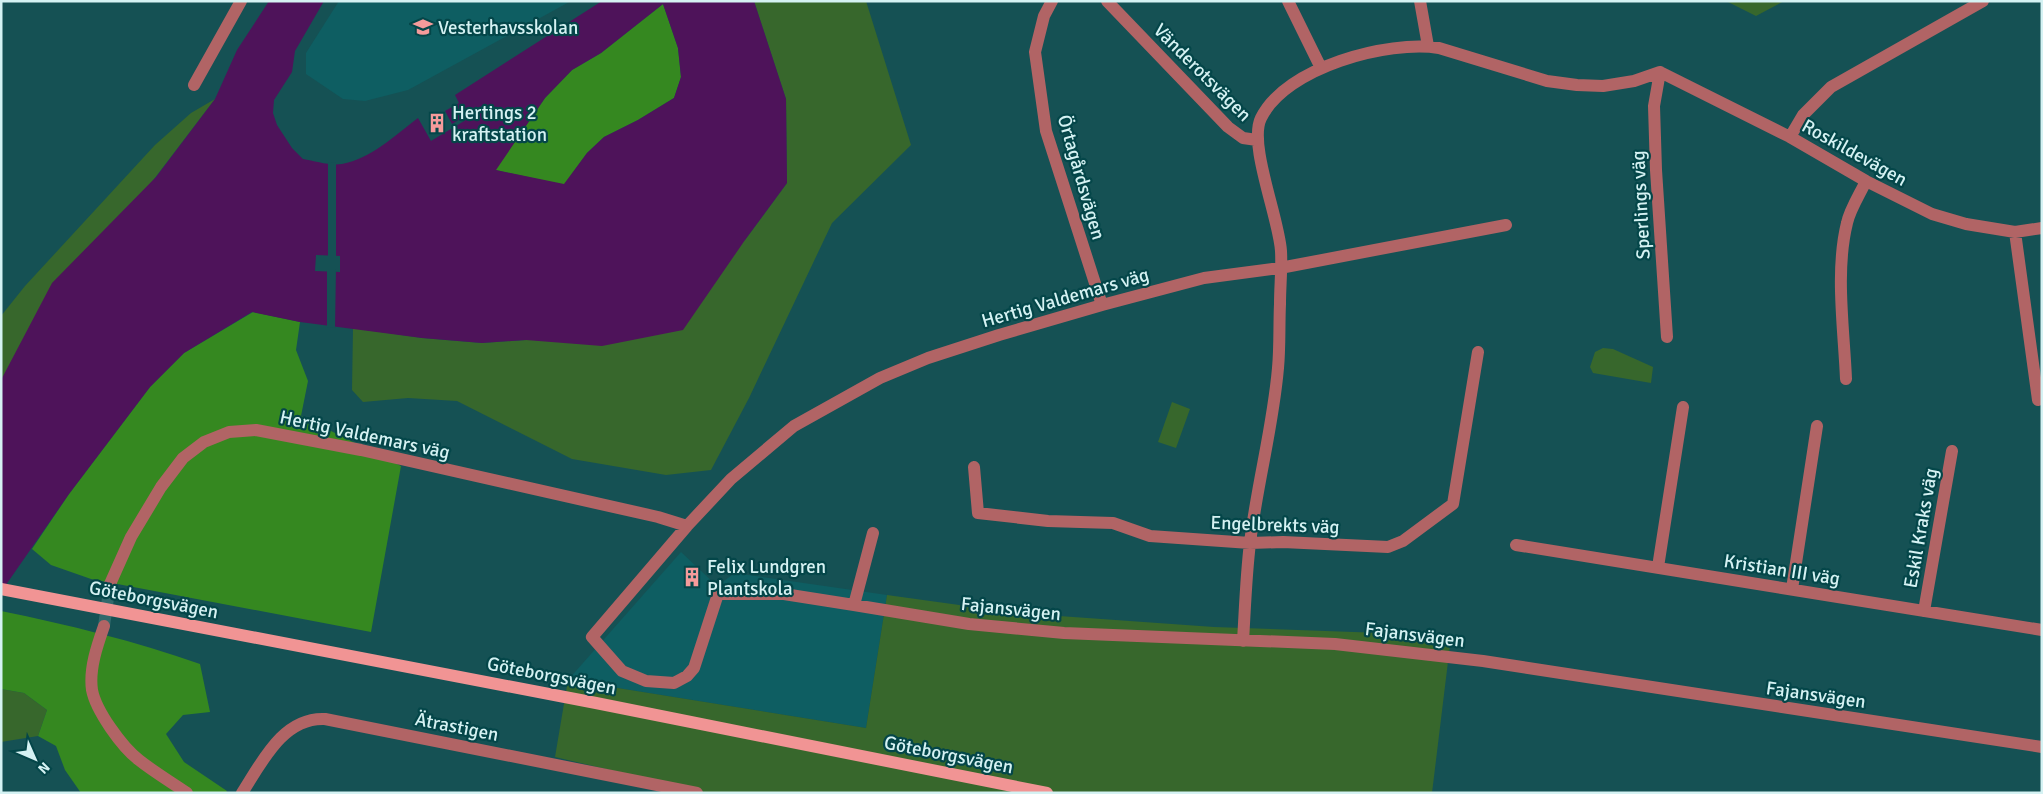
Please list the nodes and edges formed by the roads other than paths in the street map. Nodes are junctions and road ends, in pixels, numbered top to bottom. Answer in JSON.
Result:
{"nodes":[{"id":1,"x":241,"y":1,"type":"edge"},
{"id":2,"x":1052,"y":1,"type":"edge"},
{"id":3,"x":1107,"y":1,"type":"edge"},
{"id":4,"x":1288,"y":1,"type":"edge"},
{"id":5,"x":1420,"y":1,"type":"edge"},
{"id":6,"x":1984,"y":1,"type":"edge"},
{"id":7,"x":1428,"y":46,"type":"junction"},
{"id":8,"x":1321,"y":68,"type":"junction"},
{"id":9,"x":1660,"y":72,"type":"junction"},
{"id":10,"x":194,"y":85,"type":"dead end"},
{"id":11,"x":1790,"y":137,"type":"junction"},
{"id":12,"x":1257,"y":140,"type":"junction"},
{"id":13,"x":1866,"y":181,"type":"junction"},
{"id":14,"x":1506,"y":226,"type":"dead end"},
{"id":15,"x":2042,"y":228,"type":"edge"},
{"id":16,"x":2015,"y":232,"type":"junction"},
{"id":17,"x":1280,"y":268,"type":"junction"},
{"id":18,"x":1102,"y":305,"type":"junction"},
{"id":19,"x":1667,"y":337,"type":"dead end"},
{"id":20,"x":1478,"y":352,"type":"dead end"},
{"id":21,"x":1846,"y":379,"type":"dead end"},
{"id":22,"x":2038,"y":400,"type":"dead end"},
{"id":23,"x":1683,"y":407,"type":"dead end"},
{"id":24,"x":1816,"y":426,"type":"dead end"},
{"id":25,"x":1952,"y":450,"type":"dead end"},
{"id":26,"x":974,"y":467,"type":"dead end"},
{"id":27,"x":687,"y":526,"type":"junction"},
{"id":28,"x":873,"y":533,"type":"dead end"},
{"id":29,"x":1250,"y":543,"type":"junction"},
{"id":30,"x":1516,"y":545,"type":"dead end"},
{"id":31,"x":1658,"y":567,"type":"junction"},
{"id":32,"x":110,"y":584,"type":"tunnel mouth"},
{"id":33,"x":1,"y":589,"type":"edge"},
{"id":34,"x":1792,"y":589,"type":"junction"},
{"id":35,"x":854,"y":605,"type":"junction"},
{"id":36,"x":1924,"y":611,"type":"junction"},
{"id":37,"x":104,"y":626,"type":"tunnel mouth"},
{"id":38,"x":2042,"y":630,"type":"edge"},
{"id":39,"x":592,"y":637,"type":"joint"},
{"id":40,"x":1243,"y":641,"type":"junction"},
{"id":41,"x":2042,"y":747,"type":"edge"},
{"id":42,"x":187,"y":793,"type":"edge"},
{"id":43,"x":242,"y":793,"type":"edge"},
{"id":44,"x":697,"y":793,"type":"edge"},
{"id":45,"x":1048,"y":793,"type":"edge"}],
"edges":[{"from":1,"to":10,"type":"street"},
{"from":2,"to":18,"type":"street","name":"Örtagårdsvägen"},
{"from":3,"to":12,"type":"street","name":"Vänderotsvägen"},
{"from":4,"to":8,"type":"street"},
{"from":5,"to":7,"type":"street"},
{"from":6,"to":11,"type":"street"},
{"from":7,"to":8,"type":"street"},
{"from":7,"to":9,"type":"street"},
{"from":8,"to":12,"type":"street"},
{"from":9,"to":11,"type":"street","name":"Roskildevägen"},
{"from":9,"to":19,"type":"street","name":"Sperlings väg"},
{"from":11,"to":13,"type":"street","name":"Roskildevägen"},
{"from":12,"to":17,"type":"street"},
{"from":13,"to":16,"type":"street","name":"Roskildevägen"},
{"from":13,"to":21,"type":"street"},
{"from":14,"to":17,"type":"street","name":"Hertig Valdemars väg"},
{"from":15,"to":16,"type":"street","name":"Roskildevägen"},
{"from":16,"to":22,"type":"street"},
{"from":17,"to":18,"type":"street","name":"Hertig Valdemars väg"},
{"from":17,"to":29,"type":"street"},
{"from":18,"to":27,"type":"street","name":"Hertig Valdemars väg"},
{"from":20,"to":29,"type":"street","name":"Engelbrekts väg"},
{"from":23,"to":31,"type":"street"},
{"from":24,"to":34,"type":"street"},
{"from":25,"to":36,"type":"street","name":"Eskil Kraks väg"},
{"from":26,"to":29,"type":"street","name":"Engelbrekts väg"},
{"from":27,"to":32,"type":"street","name":"Hertig Valdemars väg"},
{"from":27,"to":39,"type":"street","name":"Hertig Valdemars väg"},
{"from":28,"to":35,"type":"street"},
{"from":29,"to":40,"type":"street"},
{"from":30,"to":31,"type":"street","name":"Kristian III väg"},
{"from":31,"to":34,"type":"street","name":"Kristian III väg"},
{"from":33,"to":45,"type":"main road","name":"Göteborgsvägen"},
{"from":34,"to":36,"type":"street","name":"Kristian III väg"},
{"from":35,"to":39,"type":"street","name":"Fajansvägen"},
{"from":35,"to":40,"type":"street","name":"Fajansvägen"},
{"from":36,"to":38,"type":"street","name":"Kristian III väg"},
{"from":37,"to":42,"type":"street"},
{"from":40,"to":41,"type":"street","name":"Fajansvägen"},
{"from":43,"to":44,"type":"street","name":"Ätrastigen"}]}
